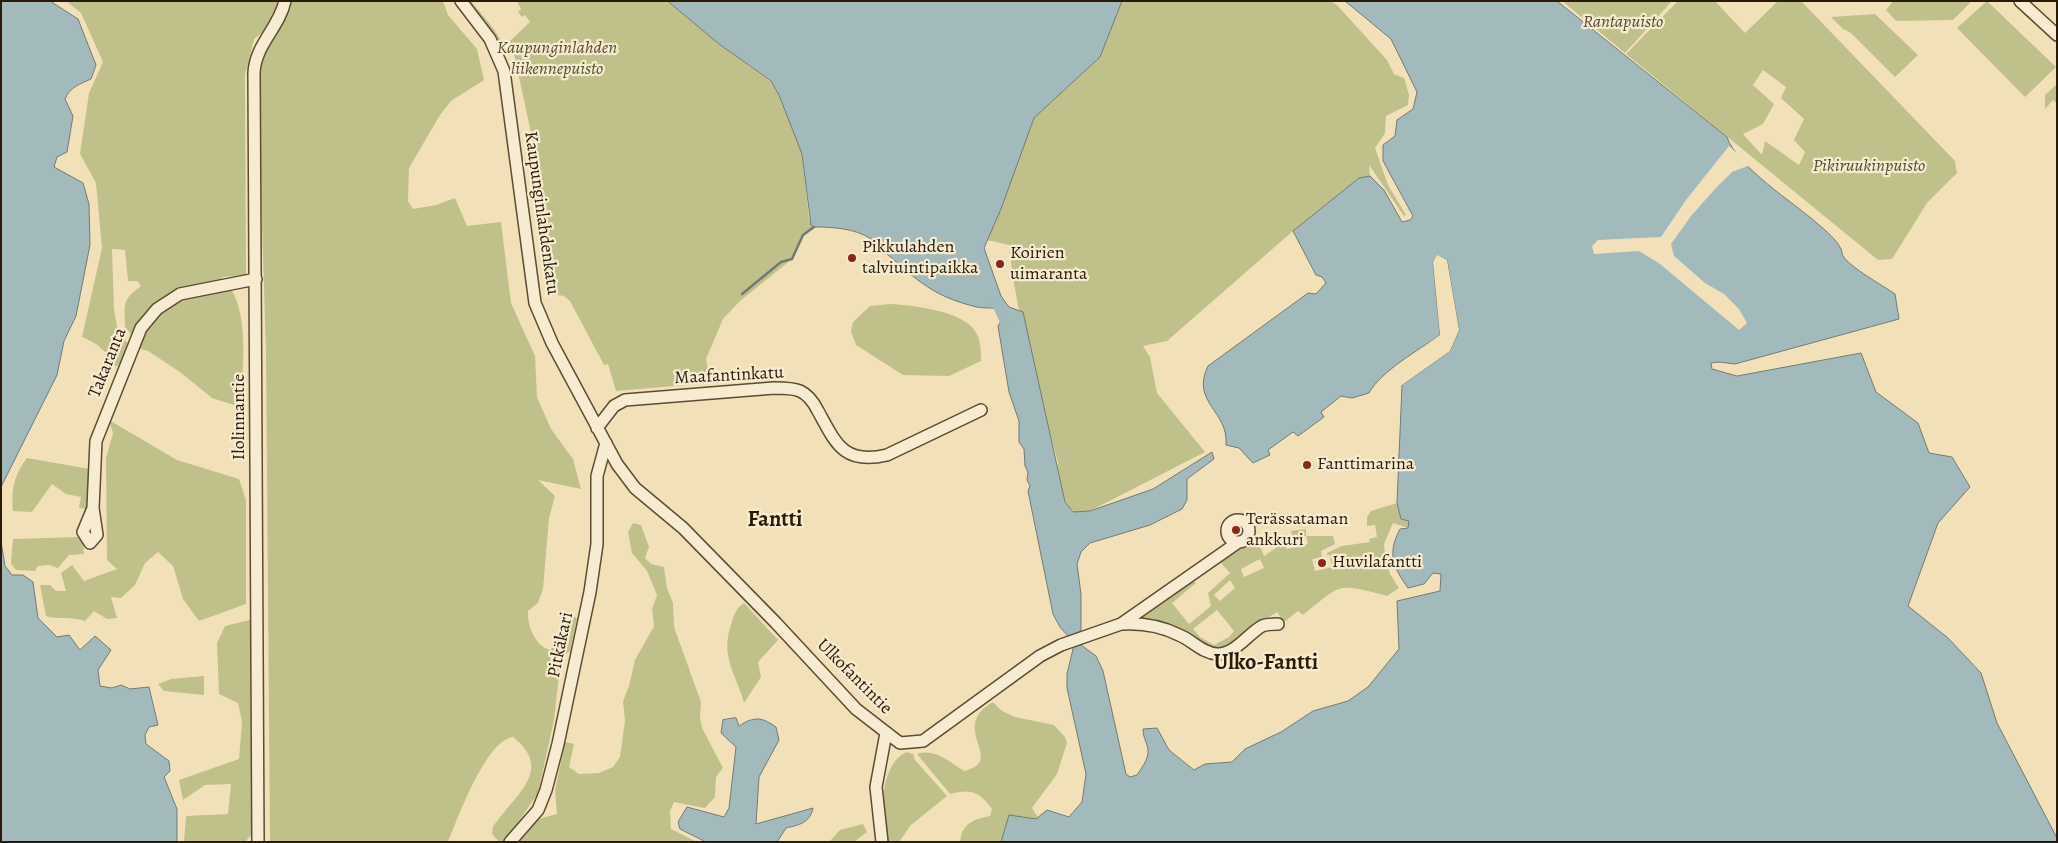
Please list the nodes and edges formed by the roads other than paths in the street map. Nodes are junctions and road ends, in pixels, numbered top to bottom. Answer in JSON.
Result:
{"nodes":[{"id":1,"x":286,"y":1,"type":"edge"},
{"id":2,"x":461,"y":1,"type":"edge"},
{"id":3,"x":2020,"y":1,"type":"edge"},
{"id":4,"x":2057,"y":36,"type":"edge"},
{"id":5,"x":256,"y":279,"type":"junction"},
{"id":6,"x":981,"y":410,"type":"dead end"},
{"id":7,"x":597,"y":428,"type":"junction"},
{"id":8,"x":606,"y":444,"type":"junction"},
{"id":9,"x":93,"y":508,"type":"dead end"},
{"id":10,"x":1226,"y":534,"type":"junction"},
{"id":11,"x":1237,"y":543,"type":"junction"},
{"id":12,"x":1215,"y":557,"type":"junction"},
{"id":13,"x":1121,"y":624,"type":"junction"},
{"id":14,"x":1278,"y":624,"type":"dead end"},
{"id":15,"x":886,"y":734,"type":"junction"},
{"id":16,"x":258,"y":842,"type":"edge"},
{"id":17,"x":510,"y":842,"type":"edge"},
{"id":18,"x":882,"y":842,"type":"edge"}],
"edges":[{"from":1,"to":5,"type":"street","name":"Ilolinnantie"},
{"from":2,"to":7,"type":"street","name":"Kaupunginlahdenkatu"},
{"from":3,"to":4,"type":"street"},
{"from":5,"to":9,"type":"street","name":"Takaranta"},
{"from":5,"to":16,"type":"street","name":"Ilolinnantie"},
{"from":6,"to":7,"type":"street","name":"Maafantinkatu"},
{"from":7,"to":8,"type":"street","name":"Ulkofantintie"},
{"from":8,"to":15,"type":"street","name":"Ulkofantintie"},
{"from":8,"to":17,"type":"street","name":"Pitkäkari"},
{"from":10,"to":11,"type":"street"},
{"from":10,"to":11,"type":"street","name":"Ulkofantintie"},
{"from":10,"to":12,"type":"street","name":"Ulkofantintie"},
{"from":11,"to":12,"type":"street","name":"Ulkofantintie"},
{"from":12,"to":13,"type":"street","name":"Ulkofantintie"},
{"from":13,"to":14,"type":"street"},
{"from":13,"to":15,"type":"street","name":"Ulkofantintie"},
{"from":15,"to":18,"type":"street"}]}
